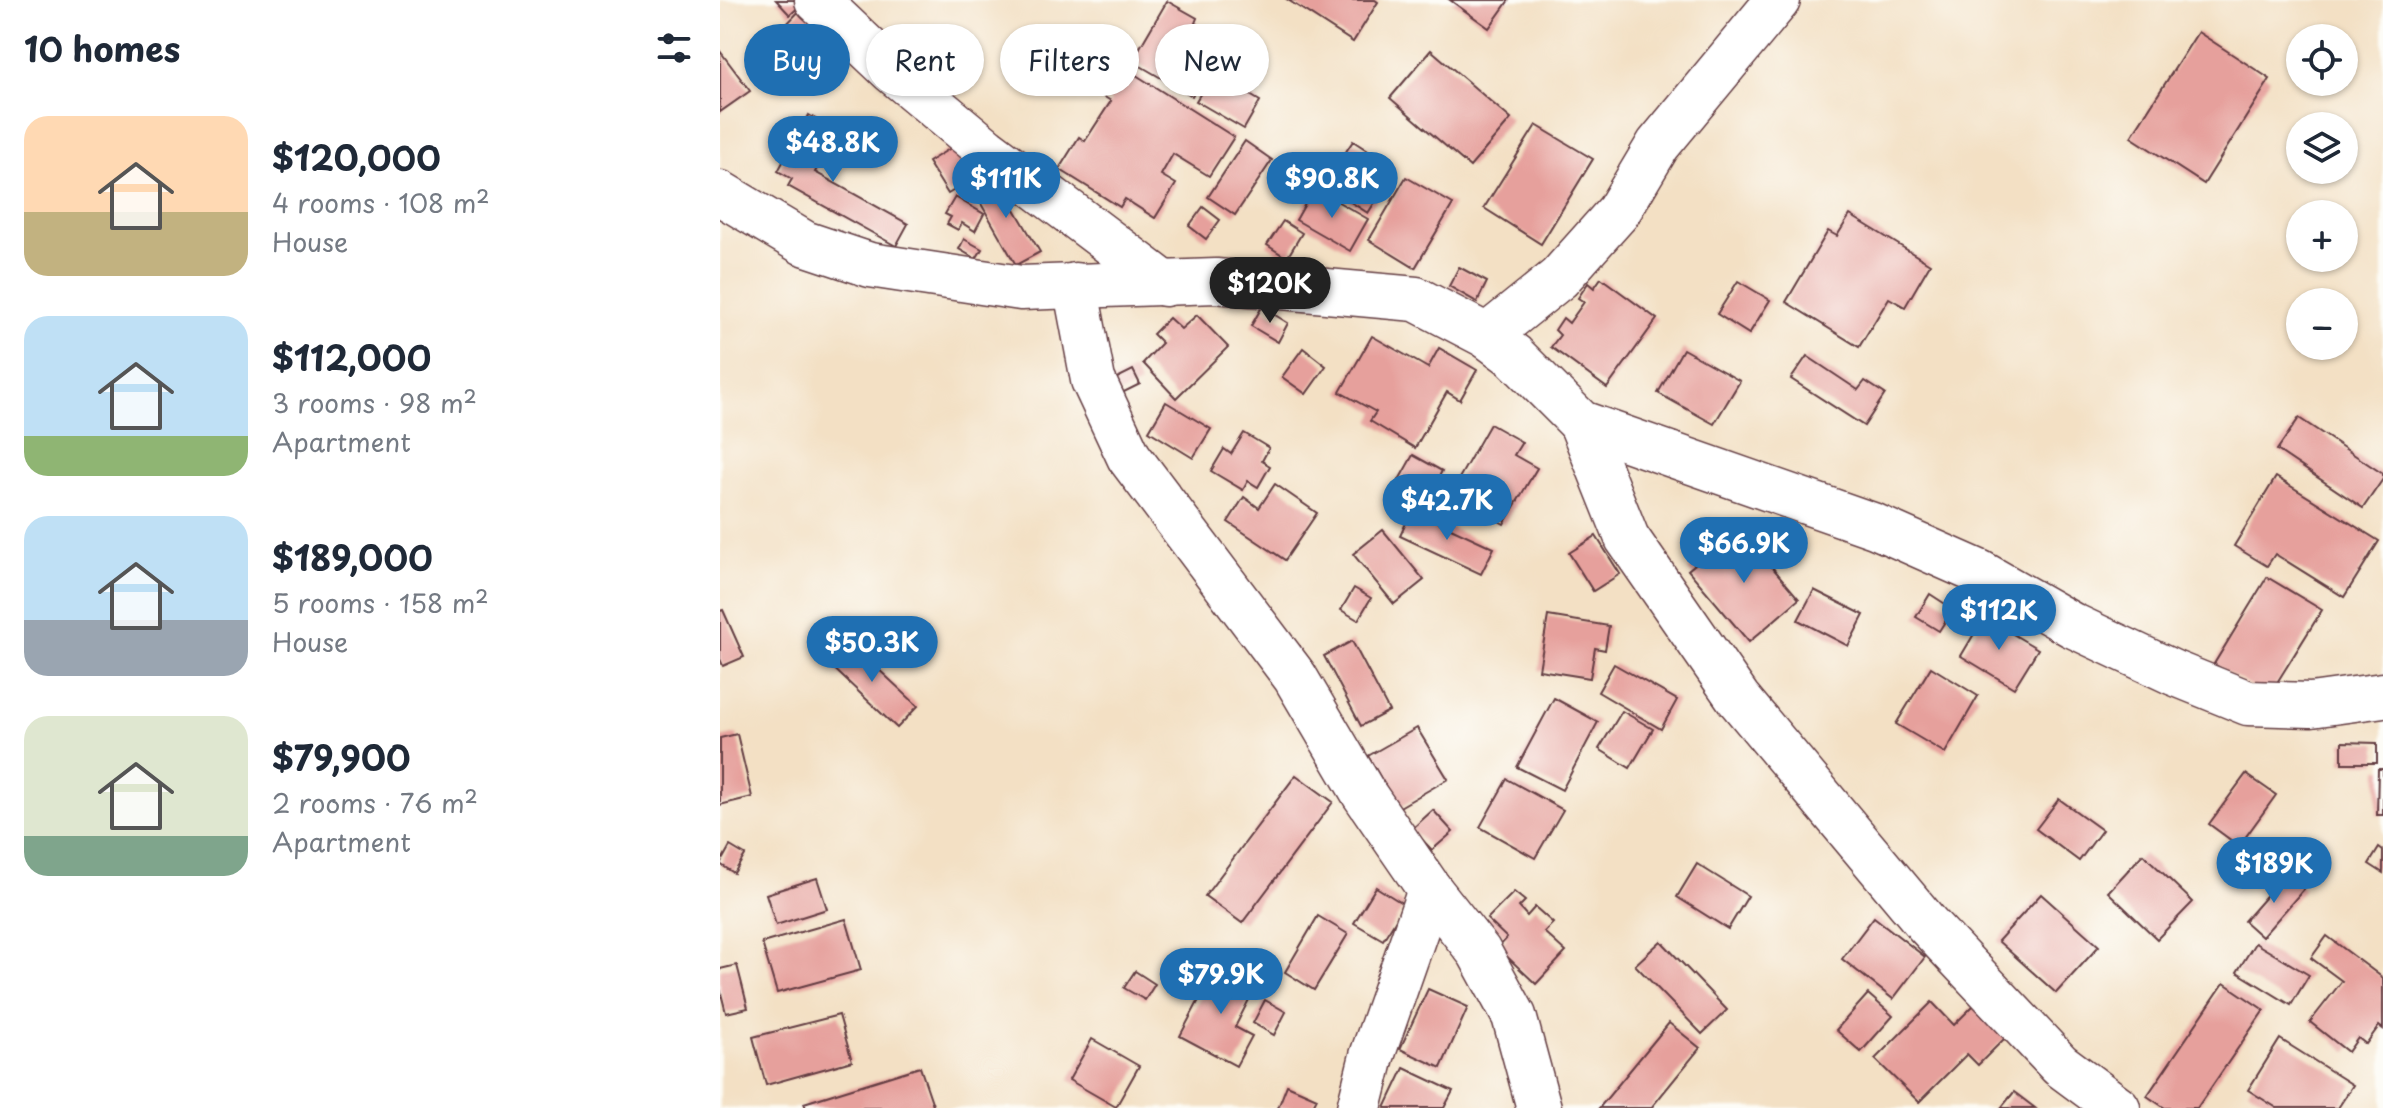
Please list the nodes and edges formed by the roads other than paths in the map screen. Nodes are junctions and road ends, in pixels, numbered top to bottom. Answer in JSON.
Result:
{"nodes":[{"id":1,"x":817,"y":0,"type":"edge"},
{"id":2,"x":1778,"y":0,"type":"edge"},
{"id":3,"x":720,"y":193,"type":"edge"},
{"id":4,"x":1165,"y":284,"type":"junction"},
{"id":5,"x":1075,"y":285,"type":"junction"},
{"id":6,"x":1487,"y":336,"type":"junction"},
{"id":7,"x":1581,"y":423,"type":"junction"},
{"id":8,"x":2383,"y":695,"type":"edge"},
{"id":9,"x":1430,"y":890,"type":"junction"},
{"id":10,"x":1359,"y":1108,"type":"edge"},
{"id":11,"x":1539,"y":1108,"type":"edge"},
{"id":12,"x":2118,"y":1108,"type":"edge"}],
"edges":[{"from":1,"to":4,"type":"street"},
{"from":2,"to":6,"type":"street"},
{"from":3,"to":5,"type":"street"},
{"from":4,"to":5,"type":"street"},
{"from":4,"to":6,"type":"street"},
{"from":5,"to":9,"type":"street"},
{"from":6,"to":7,"type":"street"},
{"from":7,"to":8,"type":"street"},
{"from":7,"to":12,"type":"street"},
{"from":9,"to":10,"type":"street"},
{"from":9,"to":11,"type":"street"}]}
